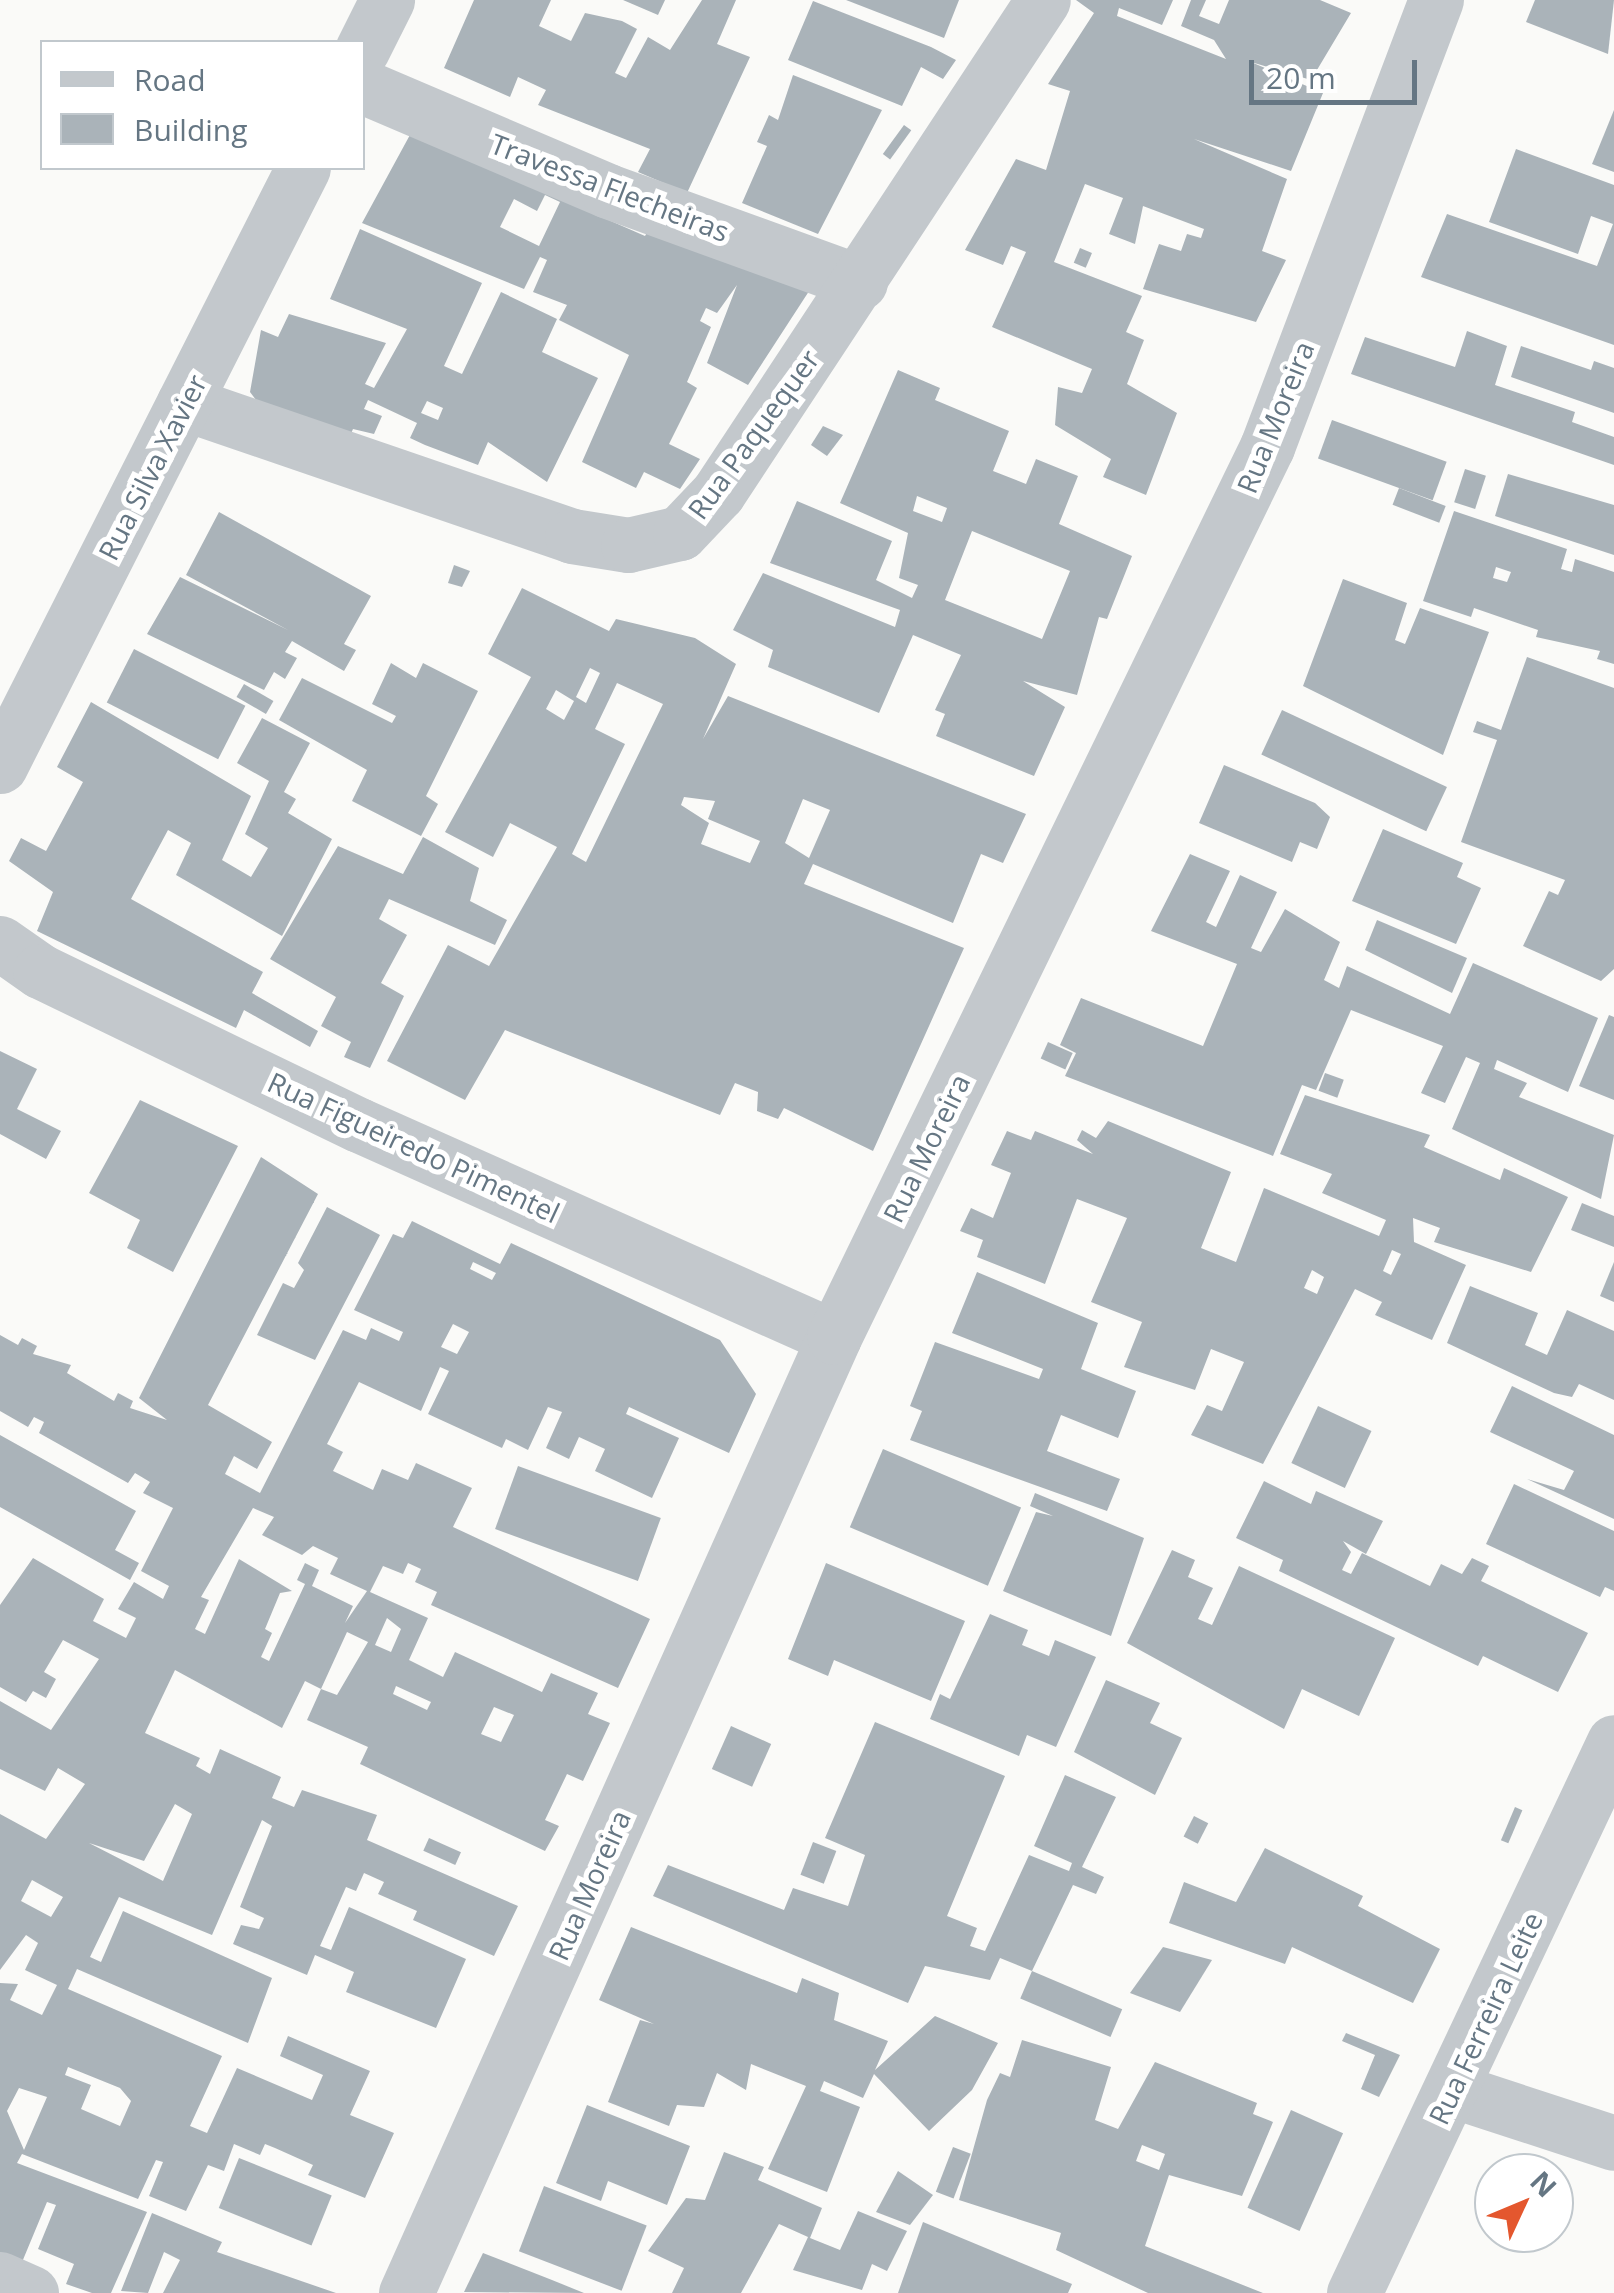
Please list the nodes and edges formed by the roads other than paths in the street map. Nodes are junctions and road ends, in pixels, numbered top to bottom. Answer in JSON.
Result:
{"nodes":[{"id":1,"x":387,"y":0,"type":"edge"},
{"id":2,"x":1044,"y":0,"type":"edge"},
{"id":3,"x":1436,"y":0,"type":"edge"},
{"id":4,"x":365,"y":44,"type":"edge"},
{"id":5,"x":365,"y":87,"type":"edge"},
{"id":6,"x":303,"y":170,"type":"edge"},
{"id":7,"x":860,"y":282,"type":"junction"},
{"id":8,"x":184,"y":404,"type":"junction"},
{"id":9,"x":0,"y":766,"type":"edge"},
{"id":10,"x":0,"y":943,"type":"edge"},
{"id":11,"x":834,"y":1338,"type":"junction"},
{"id":12,"x":1614,"y":1742,"type":"edge"},
{"id":13,"x":1452,"y":2090,"type":"junction"},
{"id":14,"x":1614,"y":2144,"type":"edge"},
{"id":15,"x":0,"y":2279,"type":"edge"},
{"id":16,"x":30,"y":2293,"type":"edge"},
{"id":17,"x":406,"y":2293,"type":"edge"},
{"id":18,"x":1354,"y":2293,"type":"edge"}],
"edges":[{"from":1,"to":4,"type":"street"},
{"from":2,"to":7,"type":"street","name":"Rua Paquequer"},
{"from":3,"to":11,"type":"street","name":"Rua Moreira"},
{"from":5,"to":7,"type":"street","name":"Travessa Flecheiras"},
{"from":6,"to":8,"type":"street","name":"Rua Silva Xavier"},
{"from":7,"to":8,"type":"street","name":"Rua Paquequer"},
{"from":8,"to":9,"type":"street","name":"Rua Silva Xavier"},
{"from":10,"to":11,"type":"street","name":"Rua Figueiredo Pimentel"},
{"from":11,"to":17,"type":"street","name":"Rua Moreira"},
{"from":12,"to":13,"type":"street","name":"Rua Ferreira Leite"},
{"from":13,"to":14,"type":"street"},
{"from":13,"to":18,"type":"street","name":"Rua Ferreira Leite"},
{"from":15,"to":16,"type":"street"}]}
